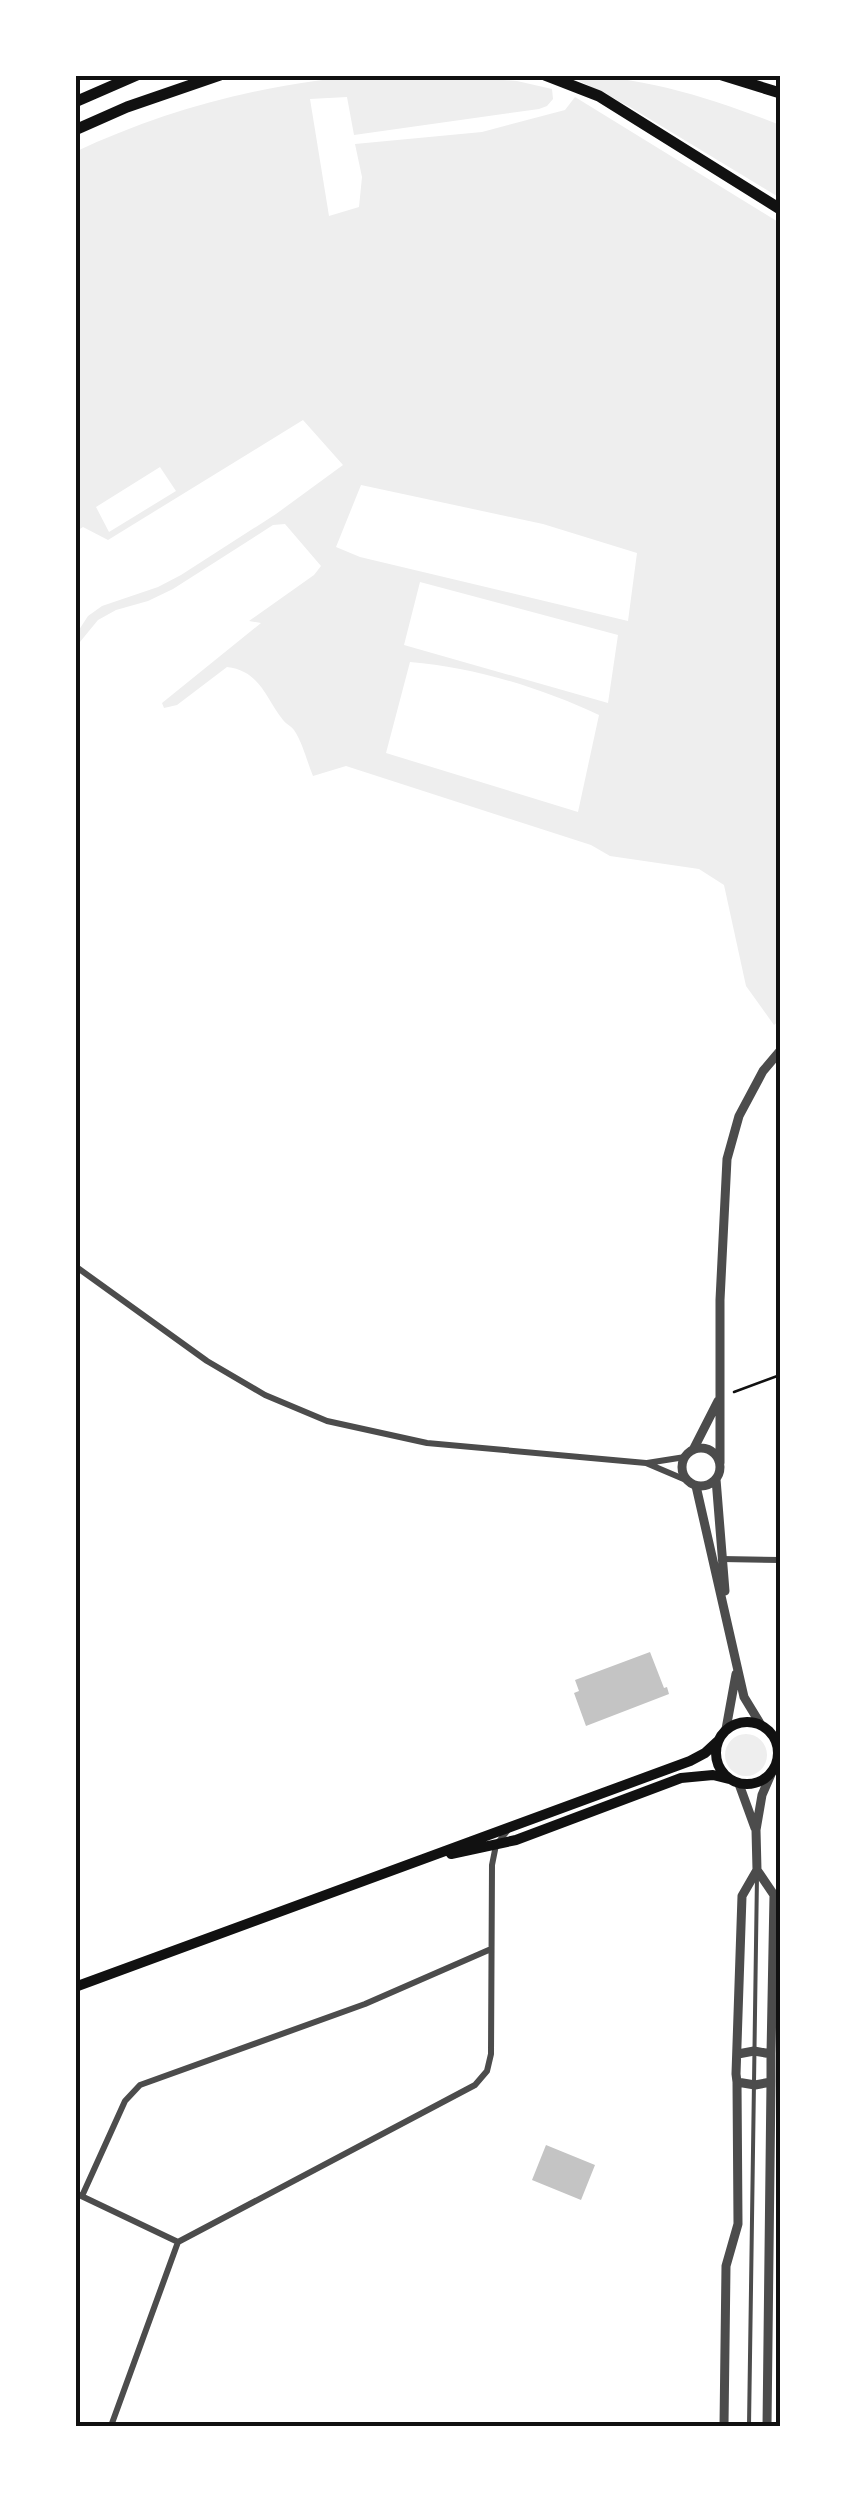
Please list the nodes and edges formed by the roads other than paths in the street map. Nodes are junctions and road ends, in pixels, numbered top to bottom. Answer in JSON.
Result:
{"nodes":[{"id":1,"x":137,"y":75,"type":"edge"},
{"id":2,"x":220,"y":75,"type":"edge"},
{"id":3,"x":545,"y":75,"type":"edge"},
{"id":4,"x":722,"y":75,"type":"edge"},
{"id":5,"x":780,"y":93,"type":"edge"},
{"id":6,"x":75,"y":102,"type":"edge"},
{"id":7,"x":75,"y":130,"type":"edge"},
{"id":8,"x":780,"y":209,"type":"edge"},
{"id":9,"x":780,"y":1051,"type":"edge"},
{"id":10,"x":75,"y":1266,"type":"edge"},
{"id":11,"x":718,"y":1397,"type":"junction"},
{"id":12,"x":689,"y":1453,"type":"junction"},
{"id":13,"x":720,"y":1463,"type":"junction"},
{"id":14,"x":646,"y":1464,"type":"junction"},
{"id":15,"x":716,"y":1479,"type":"junction"},
{"id":16,"x":691,"y":1483,"type":"junction"},
{"id":17,"x":722,"y":1559,"type":"junction"},
{"id":18,"x":780,"y":1560,"type":"edge"},
{"id":19,"x":726,"y":1612,"type":"junction"},
{"id":20,"x":736,"y":1666,"type":"junction"},
{"id":21,"x":764,"y":1727,"type":"junction"},
{"id":22,"x":726,"y":1730,"type":"junction"},
{"id":23,"x":780,"y":1732,"type":"edge"},
{"id":24,"x":718,"y":1741,"type":"junction"},
{"id":25,"x":779,"y":1757,"type":"edge"},
{"id":26,"x":772,"y":1772,"type":"junction"},
{"id":27,"x":734,"y":1782,"type":"junction"},
{"id":28,"x":532,"y":1817,"type":"junction"},
{"id":29,"x":756,"y":1830,"type":"junction"},
{"id":30,"x":496,"y":1845,"type":"junction"},
{"id":31,"x":420,"y":1860,"type":"junction"},
{"id":32,"x":757,"y":1870,"type":"junction"},
{"id":33,"x":491,"y":1949,"type":"junction"},
{"id":34,"x":75,"y":1987,"type":"edge"},
{"id":35,"x":754,"y":2050,"type":"junction"},
{"id":36,"x":738,"y":2054,"type":"junction"},
{"id":37,"x":771,"y":2054,"type":"junction"},
{"id":38,"x":777,"y":2067,"type":"edge"},
{"id":39,"x":738,"y":2082,"type":"junction"},
{"id":40,"x":771,"y":2082,"type":"junction"},
{"id":41,"x":754,"y":2085,"type":"junction"},
{"id":42,"x":78,"y":2194,"type":"edge"},
{"id":43,"x":178,"y":2242,"type":"junction"},
{"id":44,"x":111,"y":2426,"type":"edge"},
{"id":45,"x":724,"y":2426,"type":"edge"},
{"id":46,"x":749,"y":2426,"type":"edge"},
{"id":47,"x":767,"y":2426,"type":"edge"}],
"edges":[{"from":1,"to":6,"type":"highway"},
{"from":2,"to":7,"type":"highway"},
{"from":3,"to":8,"type":"highway"},
{"from":4,"to":5,"type":"highway"},
{"from":9,"to":11,"type":"street"},
{"from":10,"to":14,"type":"street"},
{"from":11,"to":12,"type":"street"},
{"from":11,"to":13,"type":"street"},
{"from":12,"to":13,"type":"street"},
{"from":12,"to":14,"type":"street"},
{"from":12,"to":16,"type":"street"},
{"from":13,"to":15,"type":"street"},
{"from":14,"to":16,"type":"street"},
{"from":15,"to":16,"type":"street"},
{"from":15,"to":17,"type":"street"},
{"from":16,"to":19,"type":"street"},
{"from":17,"to":18,"type":"street"},
{"from":17,"to":19,"type":"street"},
{"from":19,"to":20,"type":"street"},
{"from":20,"to":21,"type":"street"},
{"from":20,"to":22,"type":"street"},
{"from":21,"to":22,"type":"main road"},
{"from":21,"to":23,"type":"main road"},
{"from":21,"to":25,"type":"main road"},
{"from":22,"to":24,"type":"main road"},
{"from":24,"to":27,"type":"main road"},
{"from":24,"to":28,"type":"main road"},
{"from":25,"to":26,"type":"main road"},
{"from":26,"to":27,"type":"main road"},
{"from":26,"to":29,"type":"street"},
{"from":27,"to":29,"type":"street"},
{"from":27,"to":30,"type":"main road"},
{"from":28,"to":30,"type":"street"},
{"from":28,"to":31,"type":"main road"},
{"from":29,"to":32,"type":"street"},
{"from":30,"to":31,"type":"main road"},
{"from":30,"to":33,"type":"street"},
{"from":31,"to":34,"type":"main road"},
{"from":32,"to":35,"type":"lane"},
{"from":32,"to":36,"type":"street"},
{"from":32,"to":37,"type":"street"},
{"from":33,"to":42,"type":"street"},
{"from":33,"to":43,"type":"street"},
{"from":35,"to":36,"type":"street"},
{"from":35,"to":37,"type":"street"},
{"from":35,"to":41,"type":"lane"},
{"from":36,"to":39,"type":"street"},
{"from":37,"to":38,"type":"street"},
{"from":38,"to":40,"type":"street"},
{"from":39,"to":41,"type":"street"},
{"from":39,"to":45,"type":"street"},
{"from":40,"to":41,"type":"street"},
{"from":40,"to":47,"type":"street"},
{"from":41,"to":46,"type":"lane"},
{"from":42,"to":43,"type":"street"},
{"from":43,"to":44,"type":"street"}]}
